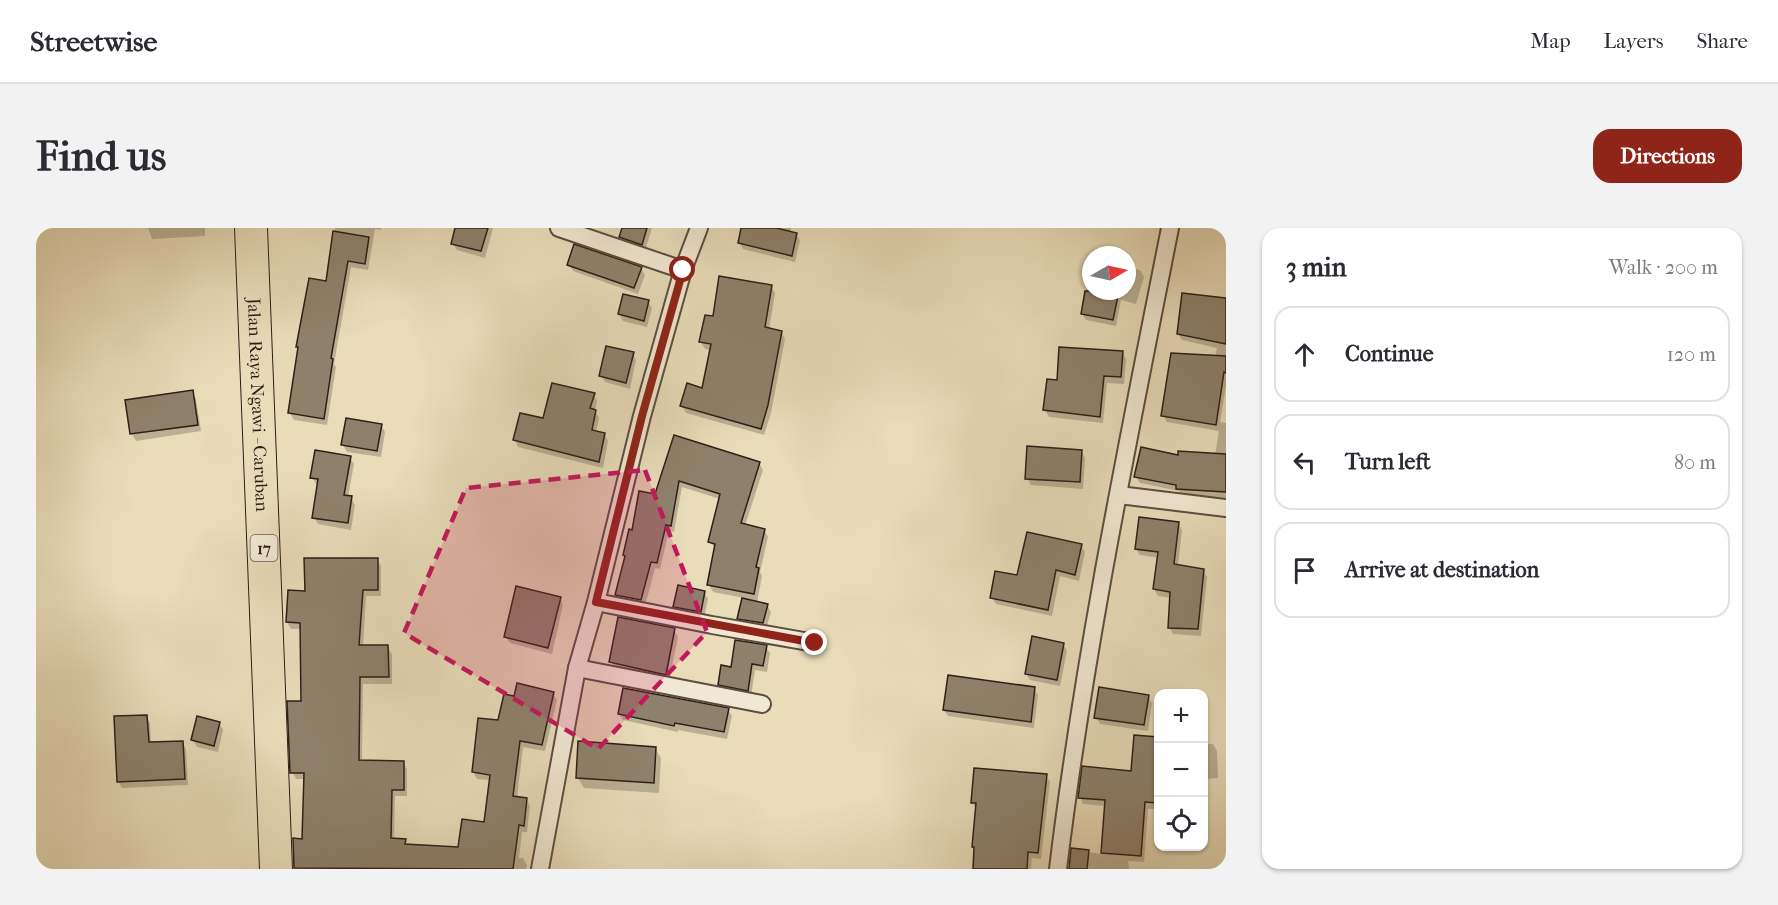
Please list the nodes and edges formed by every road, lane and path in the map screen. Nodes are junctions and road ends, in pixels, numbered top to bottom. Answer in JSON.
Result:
{"nodes":[{"id":1,"x":251,"y":228,"type":"edge"},
{"id":2,"x":559,"y":228,"type":"edge"},
{"id":3,"x":699,"y":228,"type":"edge"},
{"id":4,"x":1170,"y":228,"type":"edge"},
{"id":5,"x":683,"y":270,"type":"junction"},
{"id":6,"x":1119,"y":495,"type":"junction"},
{"id":7,"x":1226,"y":508,"type":"edge"},
{"id":8,"x":596,"y":602,"type":"junction"},
{"id":9,"x":815,"y":643,"type":"dead end"},
{"id":10,"x":577,"y":668,"type":"junction"},
{"id":11,"x":762,"y":704,"type":"dead end"},
{"id":12,"x":276,"y":869,"type":"edge"},
{"id":13,"x":540,"y":869,"type":"edge"},
{"id":14,"x":1058,"y":869,"type":"edge"}],
"edges":[{"from":1,"to":12,"type":"highway","name":"Jalan Raya Ngawi - Caruban","number":"17"},
{"from":2,"to":5,"type":"street"},
{"from":3,"to":5,"type":"street"},
{"from":4,"to":6,"type":"street"},
{"from":5,"to":8,"type":"street"},
{"from":6,"to":7,"type":"street"},
{"from":6,"to":14,"type":"street"},
{"from":8,"to":9,"type":"street"},
{"from":8,"to":10,"type":"street"},
{"from":10,"to":11,"type":"street"},
{"from":10,"to":13,"type":"street"}]}
